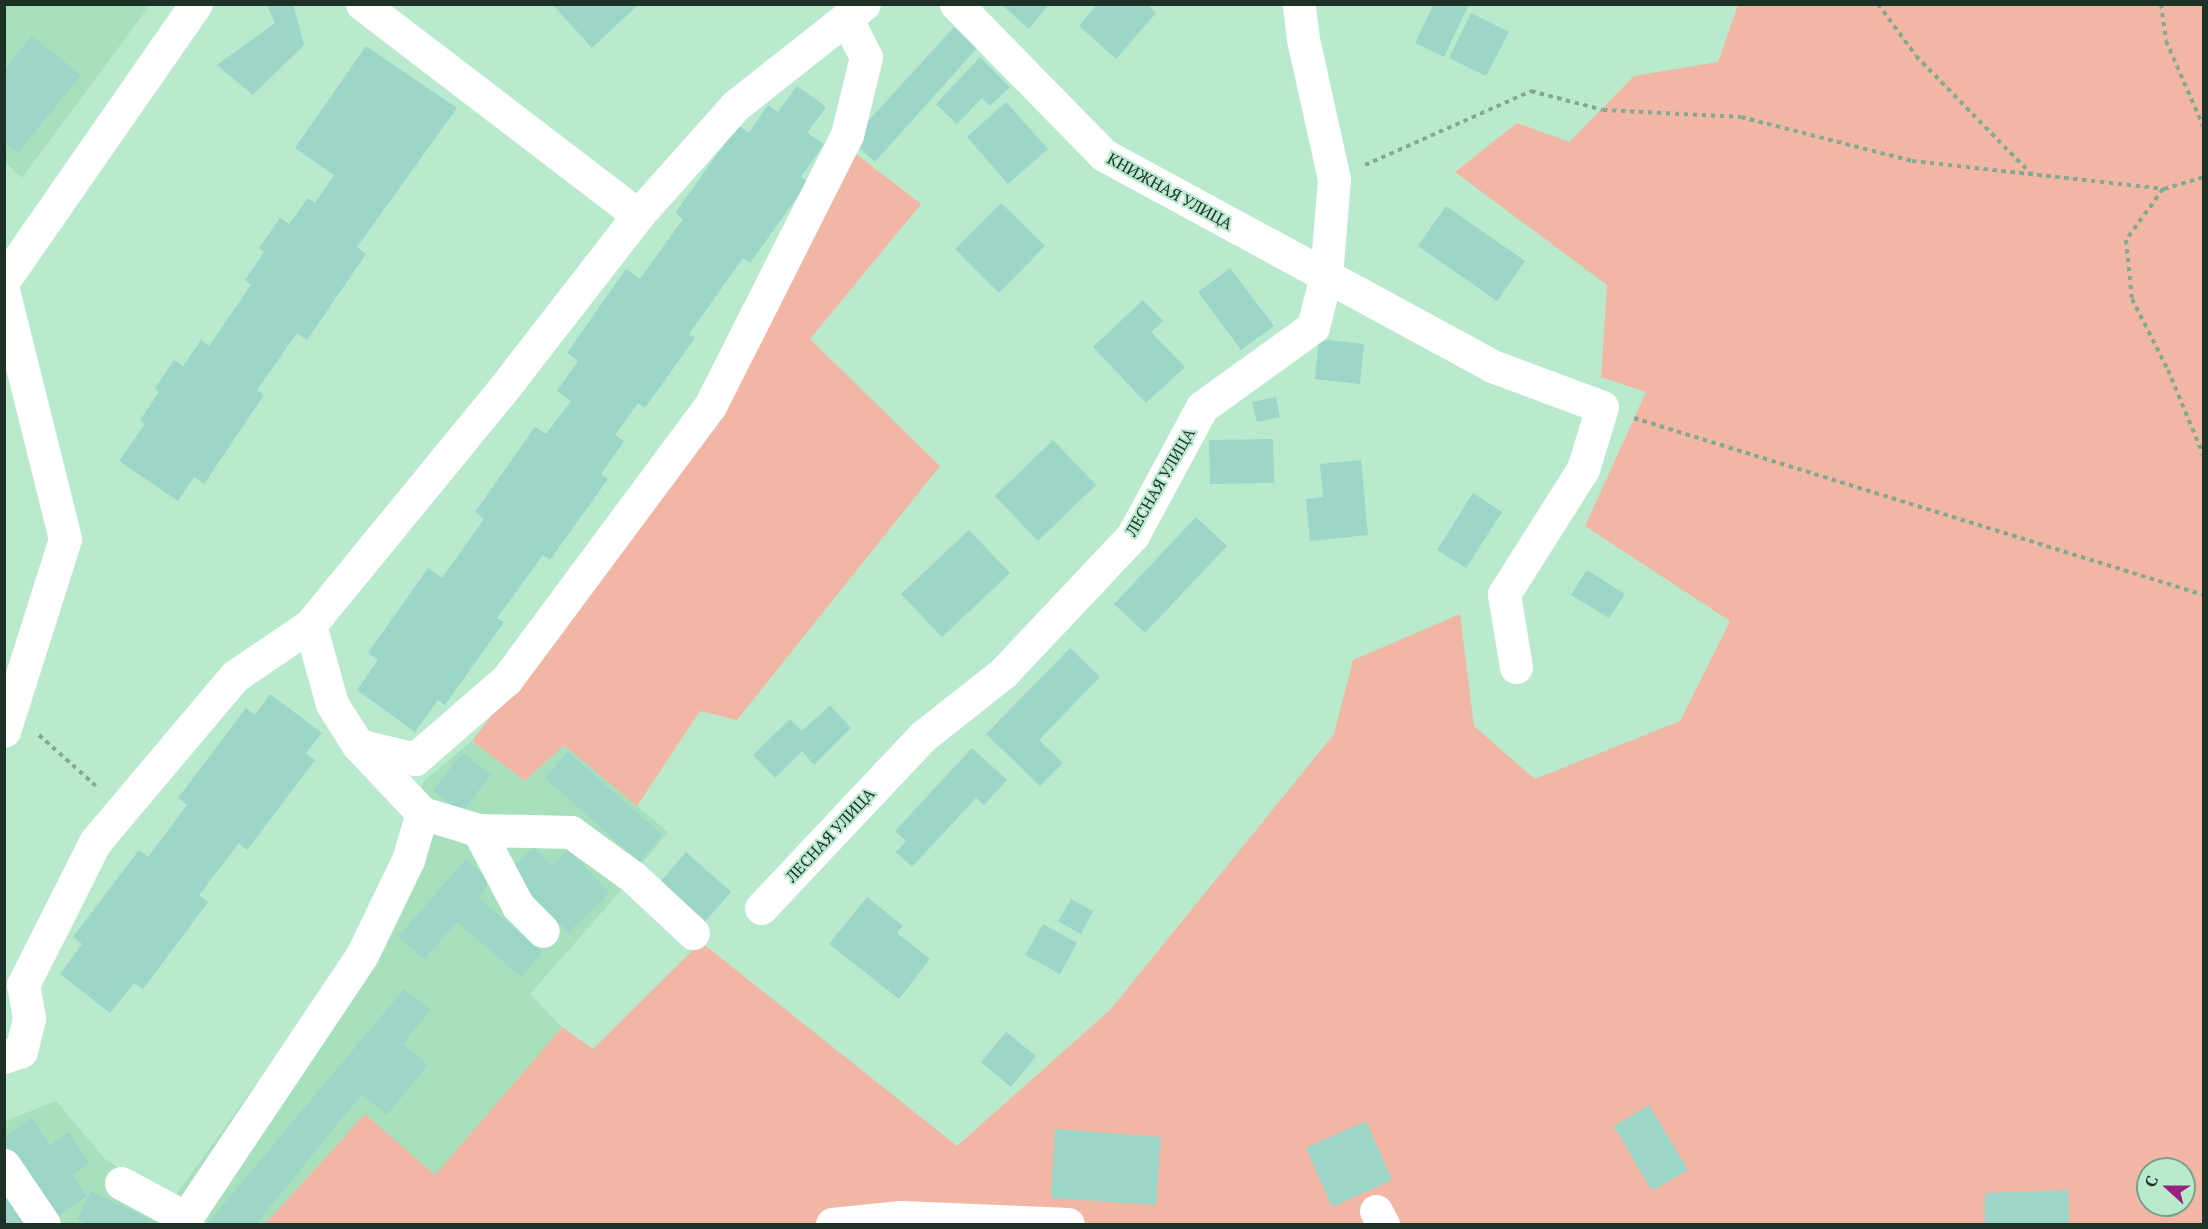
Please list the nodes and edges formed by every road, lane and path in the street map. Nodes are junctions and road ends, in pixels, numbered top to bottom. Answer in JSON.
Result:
{"nodes":[{"id":1,"x":196,"y":4,"type":"edge"},
{"id":2,"x":362,"y":4,"type":"edge"},
{"id":3,"x":956,"y":4,"type":"edge"},
{"id":4,"x":1299,"y":4,"type":"edge"},
{"id":5,"x":1878,"y":4,"type":"edge"},
{"id":6,"x":2161,"y":4,"type":"edge"},
{"id":7,"x":855,"y":11,"type":"edge"},
{"id":8,"x":2204,"y":128,"type":"edge"},
{"id":9,"x":2032,"y":176,"type":"junction"},
{"id":10,"x":2204,"y":177,"type":"edge"},
{"id":11,"x":1334,"y":179,"type":"junction"},
{"id":12,"x":2163,"y":189,"type":"junction"},
{"id":13,"x":638,"y":215,"type":"junction"},
{"id":14,"x":1326,"y":276,"type":"junction"},
{"id":15,"x":4,"y":280,"type":"edge"},
{"id":16,"x":4,"y":294,"type":"edge"},
{"id":17,"x":1602,"y":407,"type":"junction"},
{"id":18,"x":2204,"y":457,"type":"edge"},
{"id":19,"x":2204,"y":595,"type":"edge"},
{"id":20,"x":310,"y":625,"type":"junction"},
{"id":21,"x":1516,"y":667,"type":"dead end"},
{"id":22,"x":9,"y":722,"type":"edge"},
{"id":23,"x":358,"y":745,"type":"junction"},
{"id":24,"x":122,"y":810,"type":"junction"},
{"id":25,"x":422,"y":813,"type":"junction"},
{"id":26,"x":478,"y":830,"type":"junction"},
{"id":27,"x":761,"y":908,"type":"dead end"},
{"id":28,"x":543,"y":932,"type":"dead end"},
{"id":29,"x":693,"y":933,"type":"dead end"},
{"id":30,"x":4,"y":1057,"type":"edge"},
{"id":31,"x":4,"y":1165,"type":"edge"},
{"id":32,"x":121,"y":1183,"type":"dead end"},
{"id":33,"x":44,"y":1224,"type":"edge"},
{"id":34,"x":832,"y":1224,"type":"edge"},
{"id":35,"x":1068,"y":1224,"type":"edge"}],
"edges":[{"from":1,"to":15,"type":"street"},
{"from":2,"to":13,"type":"street"},
{"from":3,"to":14,"type":"street","name":"КНИЖНАЯ УЛИЦА"},
{"from":4,"to":11,"type":"street","name":"ЛЕСНАЯ УЛИЦА"},
{"from":5,"to":9,"type":"path"},
{"from":6,"to":8,"type":"path"},
{"from":7,"to":13,"type":"street"},
{"from":7,"to":23,"type":"street"},
{"from":9,"to":11,"type":"path"},
{"from":9,"to":12,"type":"path"},
{"from":10,"to":12,"type":"path"},
{"from":11,"to":14,"type":"street","name":"ЛЕСНАЯ УЛИЦА"},
{"from":12,"to":18,"type":"path"},
{"from":13,"to":20,"type":"street"},
{"from":14,"to":17,"type":"street","name":"КНИЖНАЯ УЛИЦА"},
{"from":14,"to":27,"type":"street","name":"ЛЕСНАЯ УЛИЦА"},
{"from":16,"to":22,"type":"street"},
{"from":17,"to":19,"type":"path"},
{"from":17,"to":21,"type":"street"},
{"from":20,"to":23,"type":"street"},
{"from":20,"to":24,"type":"street"},
{"from":22,"to":24,"type":"path"},
{"from":23,"to":25,"type":"street"},
{"from":24,"to":30,"type":"street"},
{"from":25,"to":26,"type":"street"},
{"from":25,"to":32,"type":"street"},
{"from":26,"to":28,"type":"street"},
{"from":26,"to":29,"type":"street"},
{"from":31,"to":33,"type":"street"},
{"from":34,"to":35,"type":"street"}]}
